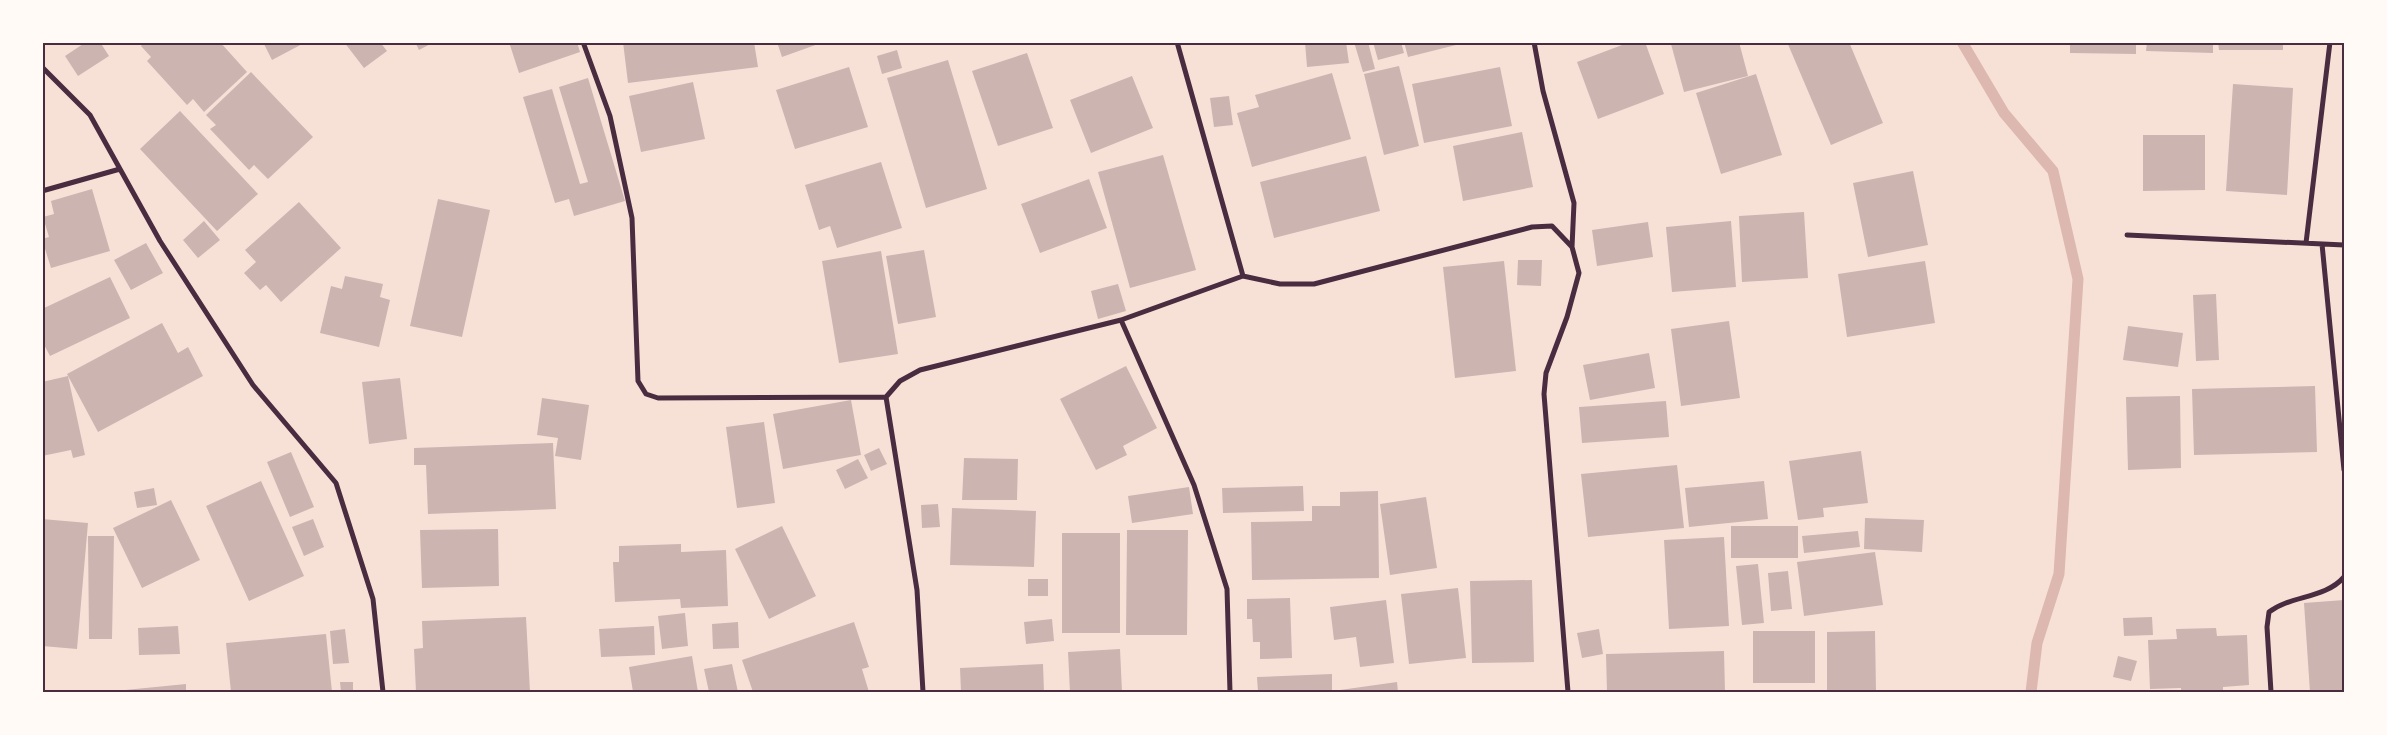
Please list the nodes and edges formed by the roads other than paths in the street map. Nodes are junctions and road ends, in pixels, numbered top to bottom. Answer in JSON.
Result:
{"nodes":[{"id":1,"x":583,"y":42,"type":"edge"},
{"id":2,"x":1177,"y":42,"type":"edge"},
{"id":3,"x":1534,"y":42,"type":"edge"},
{"id":4,"x":2330,"y":42,"type":"edge"},
{"id":5,"x":42,"y":67,"type":"edge"},
{"id":6,"x":120,"y":169,"type":"junction"},
{"id":7,"x":42,"y":191,"type":"edge"},
{"id":8,"x":2127,"y":235,"type":"dead end"},
{"id":9,"x":2306,"y":243,"type":"junction"},
{"id":10,"x":2322,"y":244,"type":"junction"},
{"id":11,"x":2344,"y":245,"type":"edge"},
{"id":12,"x":1572,"y":247,"type":"junction"},
{"id":13,"x":1243,"y":276,"type":"junction"},
{"id":14,"x":1121,"y":320,"type":"junction"},
{"id":15,"x":886,"y":397,"type":"junction"},
{"id":16,"x":2344,"y":470,"type":"edge"},
{"id":17,"x":2344,"y":577,"type":"edge"},
{"id":18,"x":383,"y":692,"type":"edge"},
{"id":19,"x":923,"y":692,"type":"edge"},
{"id":20,"x":1230,"y":692,"type":"edge"},
{"id":21,"x":1568,"y":692,"type":"edge"},
{"id":22,"x":2271,"y":692,"type":"edge"}],
"edges":[{"from":1,"to":15,"type":"street"},
{"from":2,"to":13,"type":"street"},
{"from":3,"to":12,"type":"street"},
{"from":4,"to":9,"type":"street"},
{"from":5,"to":6,"type":"street"},
{"from":6,"to":7,"type":"street"},
{"from":6,"to":18,"type":"street"},
{"from":8,"to":9,"type":"street"},
{"from":9,"to":10,"type":"street"},
{"from":10,"to":11,"type":"street"},
{"from":10,"to":16,"type":"street"},
{"from":12,"to":13,"type":"street"},
{"from":12,"to":21,"type":"street"},
{"from":13,"to":14,"type":"street"},
{"from":14,"to":15,"type":"street"},
{"from":14,"to":20,"type":"street"},
{"from":15,"to":19,"type":"street"},
{"from":17,"to":22,"type":"street"}]}
